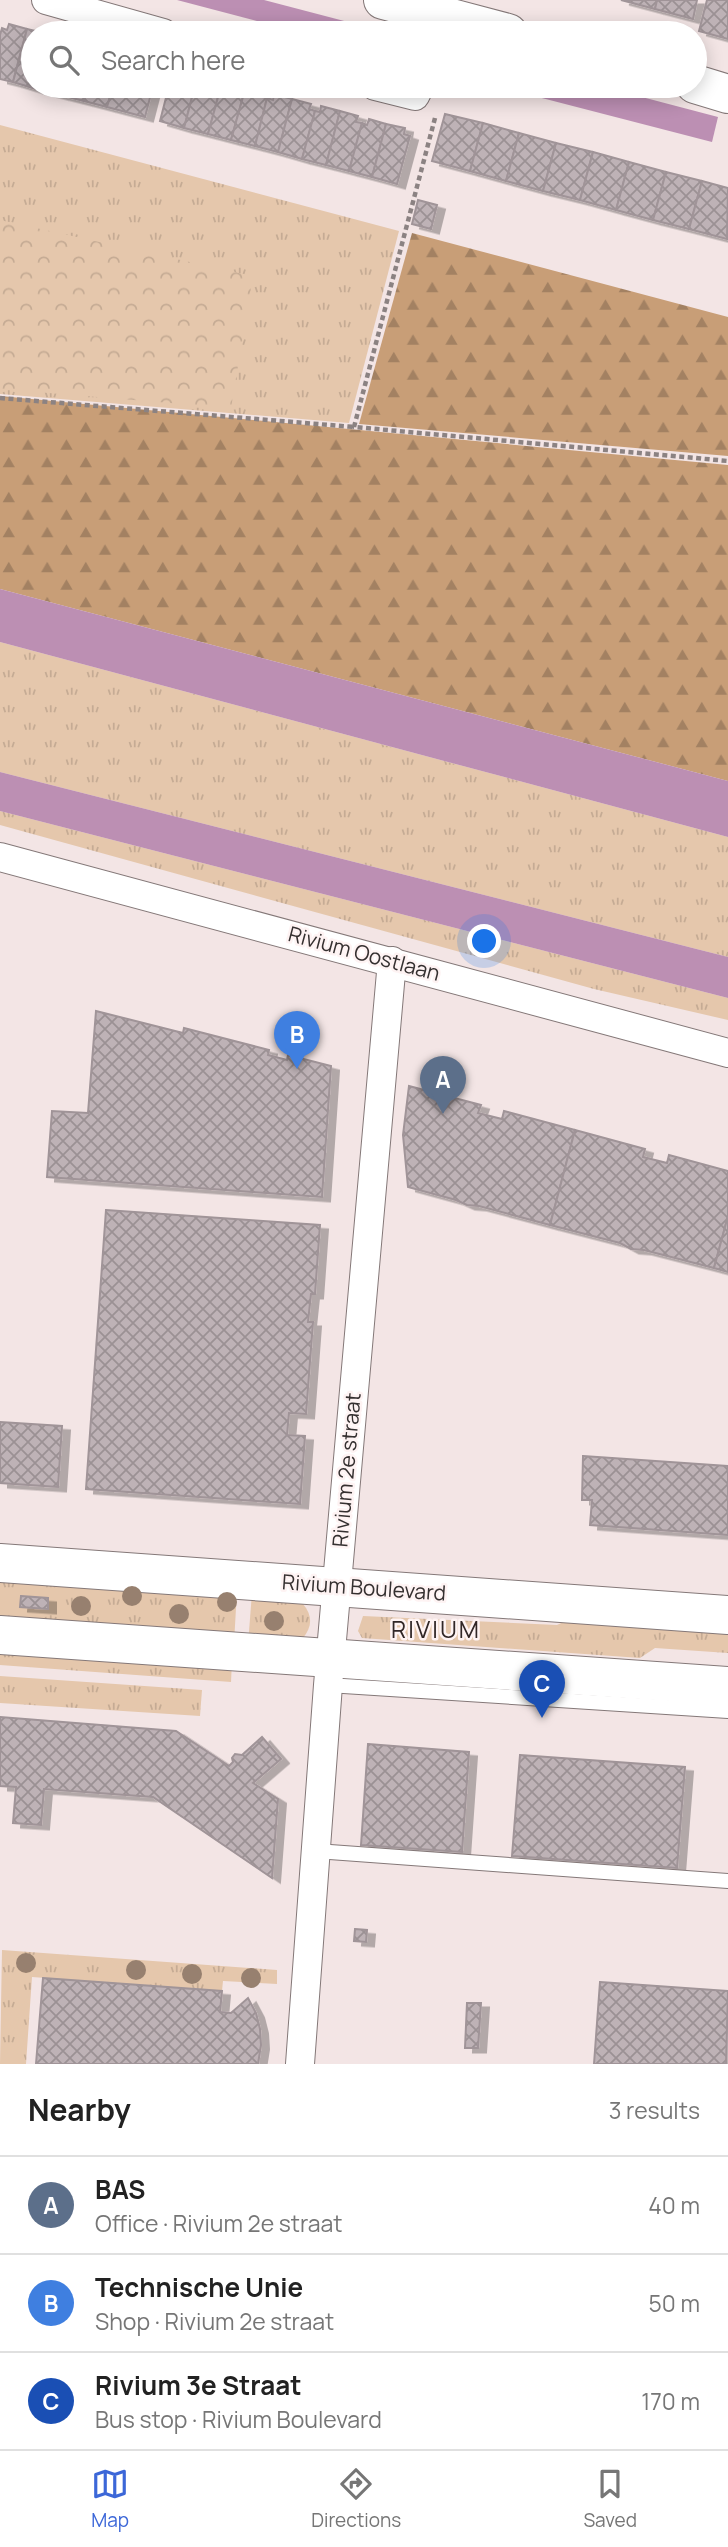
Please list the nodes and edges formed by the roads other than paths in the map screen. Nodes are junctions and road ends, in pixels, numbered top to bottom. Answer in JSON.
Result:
{"nodes":[{"id":1,"x":46,"y":0,"type":"edge"},
{"id":2,"x":383,"y":0,"type":"edge"},
{"id":3,"x":447,"y":17,"type":"edge"},
{"id":4,"x":120,"y":21,"type":"edge"},
{"id":5,"x":707,"y":87,"type":"edge"},
{"id":6,"x":728,"y":93,"type":"edge"},
{"id":7,"x":0,"y":858,"type":"edge"},
{"id":8,"x":392,"y":961,"type":"junction"},
{"id":9,"x":728,"y":1052,"type":"edge"},
{"id":10,"x":0,"y":1563,"type":"edge"},
{"id":11,"x":337,"y":1586,"type":"junction"},
{"id":12,"x":728,"y":1615,"type":"edge"},
{"id":13,"x":0,"y":1634,"type":"edge"},
{"id":14,"x":330,"y":1672,"type":"junction"},
{"id":15,"x":728,"y":1686,"type":"edge"},
{"id":16,"x":728,"y":1711,"type":"edge"},
{"id":17,"x":316,"y":1851,"type":"junction"},
{"id":18,"x":728,"y":1881,"type":"edge"},
{"id":19,"x":300,"y":2064,"type":"edge"}],
"edges":[{"from":1,"to":4,"type":"street"},
{"from":2,"to":3,"type":"street"},
{"from":5,"to":6,"type":"street"},
{"from":7,"to":8,"type":"street","name":"Rivium Oostlaan"},
{"from":8,"to":9,"type":"street","name":"Rivium Oostlaan"},
{"from":8,"to":11,"type":"street","name":"Rivium 2e straat"},
{"from":10,"to":11,"type":"street","name":"Rivium Boulevard"},
{"from":11,"to":12,"type":"street","name":"Rivium Boulevard"},
{"from":11,"to":14,"type":"street","name":"Rivium 2e straat"},
{"from":13,"to":14,"type":"street"},
{"from":14,"to":15,"type":"street"},
{"from":14,"to":16,"type":"lane"},
{"from":14,"to":17,"type":"street","name":"Rivium 2e straat"},
{"from":17,"to":18,"type":"lane"},
{"from":17,"to":19,"type":"street","name":"Rivium 2e straat"}]}
